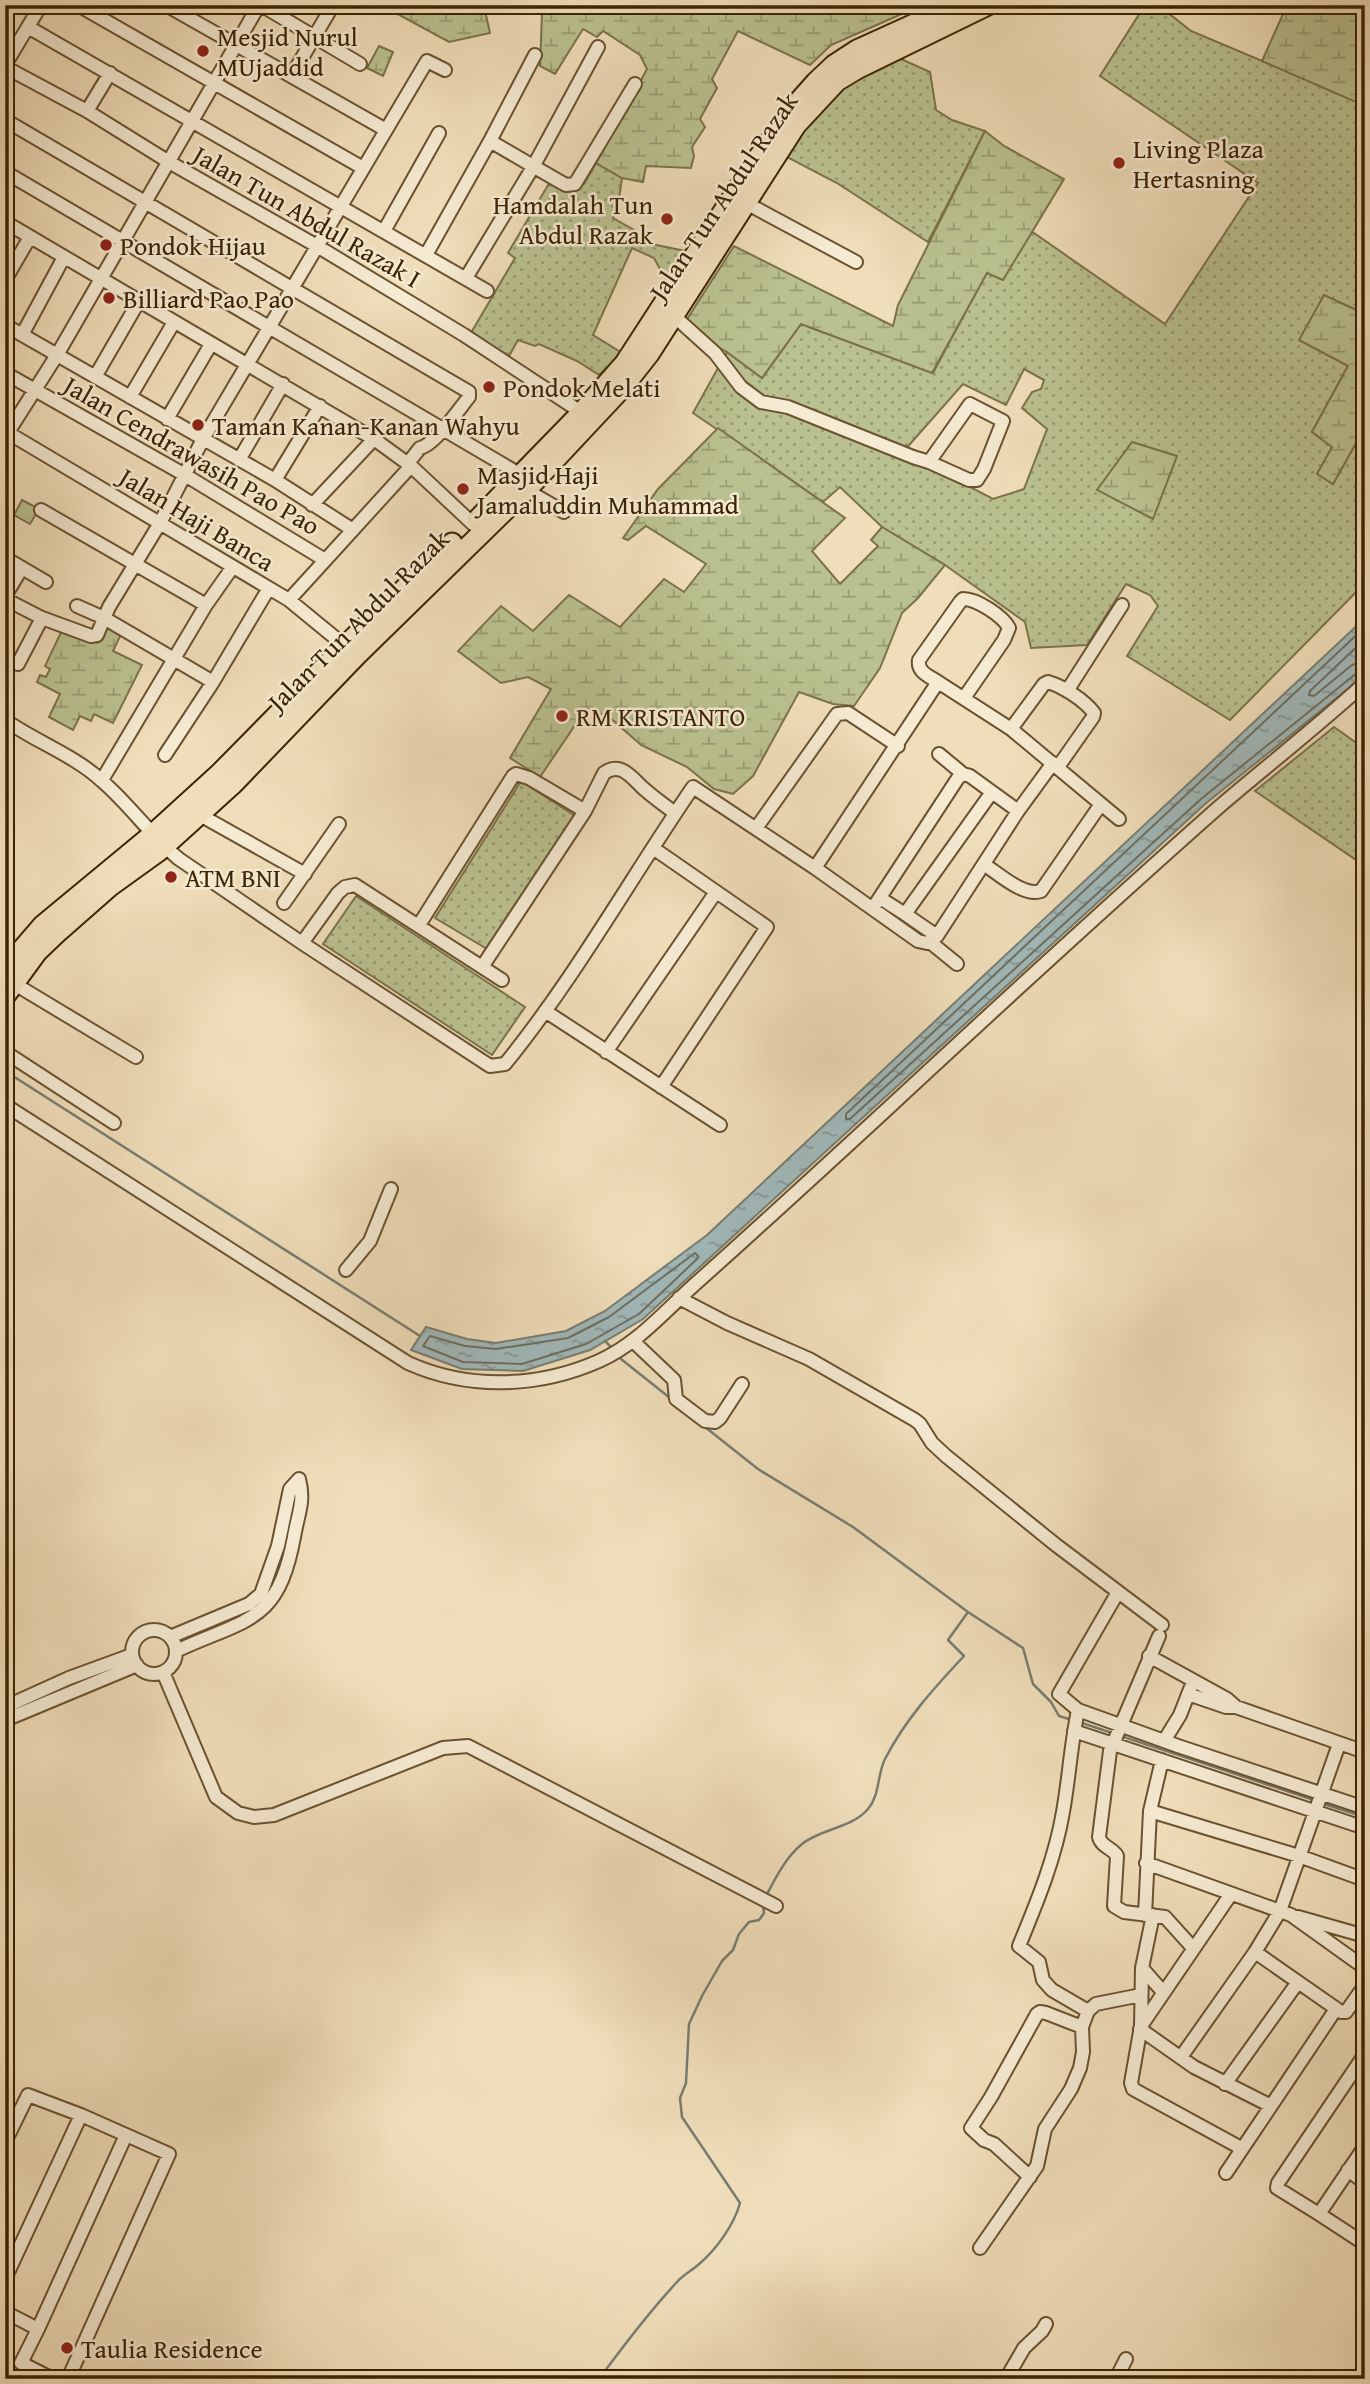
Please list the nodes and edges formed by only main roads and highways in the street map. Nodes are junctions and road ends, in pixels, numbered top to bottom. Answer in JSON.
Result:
{"nodes":[{"id":1,"x":956,"y":5,"type":"edge"},
{"id":2,"x":988,"y":5,"type":"edge"},
{"id":3,"x":587,"y":416,"type":"junction"},
{"id":4,"x":524,"y":483,"type":"junction"},
{"id":5,"x":351,"y":650,"type":"junction"},
{"id":6,"x":158,"y":840,"type":"junction"},
{"id":7,"x":7,"y":982,"type":"edge"}],
"edges":[{"from":1,"to":3,"type":"main road","name":"Jalan Tun Abdul Razak"},
{"from":2,"to":3,"type":"main road","name":"Jalan Tun Abdul Razak"},
{"from":3,"to":4,"type":"main road","name":"Jalan Tun Abdul Razak"},
{"from":4,"to":5,"type":"main road","name":"Jalan Tun Abdul Razak"},
{"from":4,"to":5,"type":"main road","name":"Jalan Tun Abdul Razak"},
{"from":5,"to":6,"type":"main road","name":"Jalan Tun Abdul Razak"},
{"from":5,"to":6,"type":"main road","name":"Jalan Tun Abdul Razak"},
{"from":6,"to":7,"type":"main road","name":"Jalan Tun Abdul Razak"}]}
